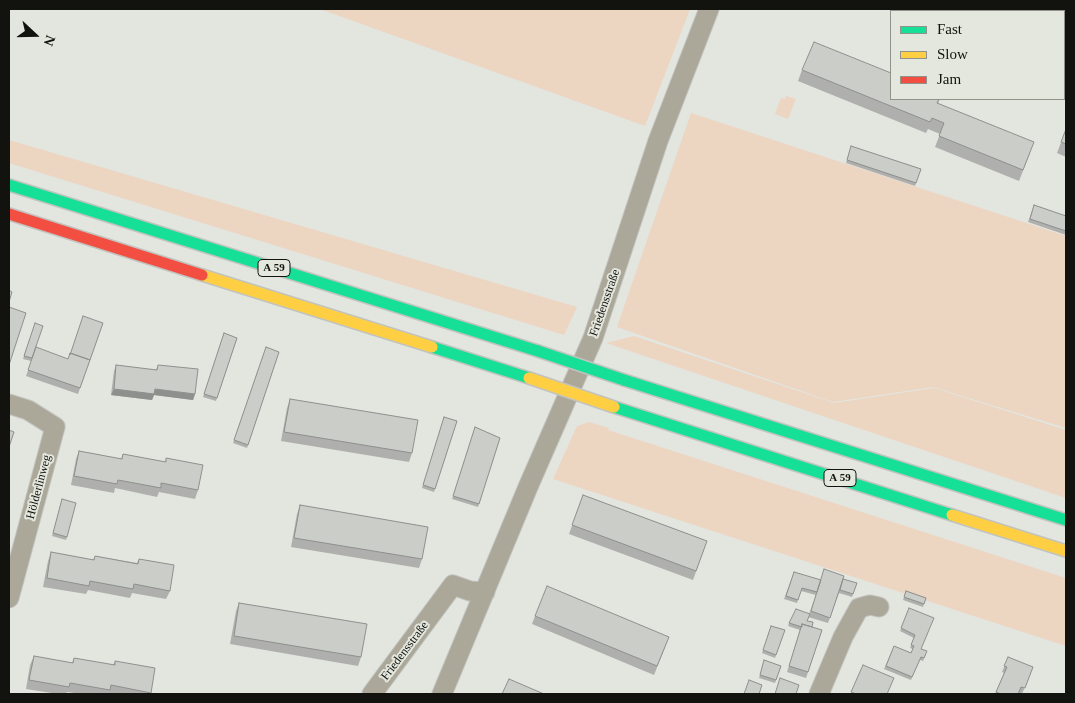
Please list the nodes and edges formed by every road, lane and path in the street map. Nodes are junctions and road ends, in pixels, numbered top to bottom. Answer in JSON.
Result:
{"nodes":[{"id":1,"x":709,"y":9,"type":"edge"},
{"id":2,"x":9,"y":185,"type":"edge"},
{"id":3,"x":9,"y":214,"type":"edge"},
{"id":4,"x":9,"y":404,"type":"edge"},
{"id":5,"x":1066,"y":520,"type":"edge"},
{"id":6,"x":1066,"y":551,"type":"edge"},
{"id":7,"x":485,"y":592,"type":"junction"},
{"id":8,"x":9,"y":598,"type":"edge"},
{"id":9,"x":879,"y":607,"type":"dead end"},
{"id":10,"x":372,"y":694,"type":"edge"},
{"id":11,"x":442,"y":694,"type":"edge"},
{"id":12,"x":819,"y":694,"type":"edge"}],
"edges":[{"from":1,"to":7,"type":"street","name":"Friedensstraße"},
{"from":2,"to":5,"type":"highway","number":"A 59","bridge":true},
{"from":3,"to":6,"type":"highway","number":"A 59","bridge":true},
{"from":4,"to":8,"type":"street","name":"Hölderlinweg"},
{"from":7,"to":10,"type":"street","name":"Friedensstraße"},
{"from":7,"to":11,"type":"street","name":"Friedensstraße"},
{"from":9,"to":12,"type":"street"}]}
